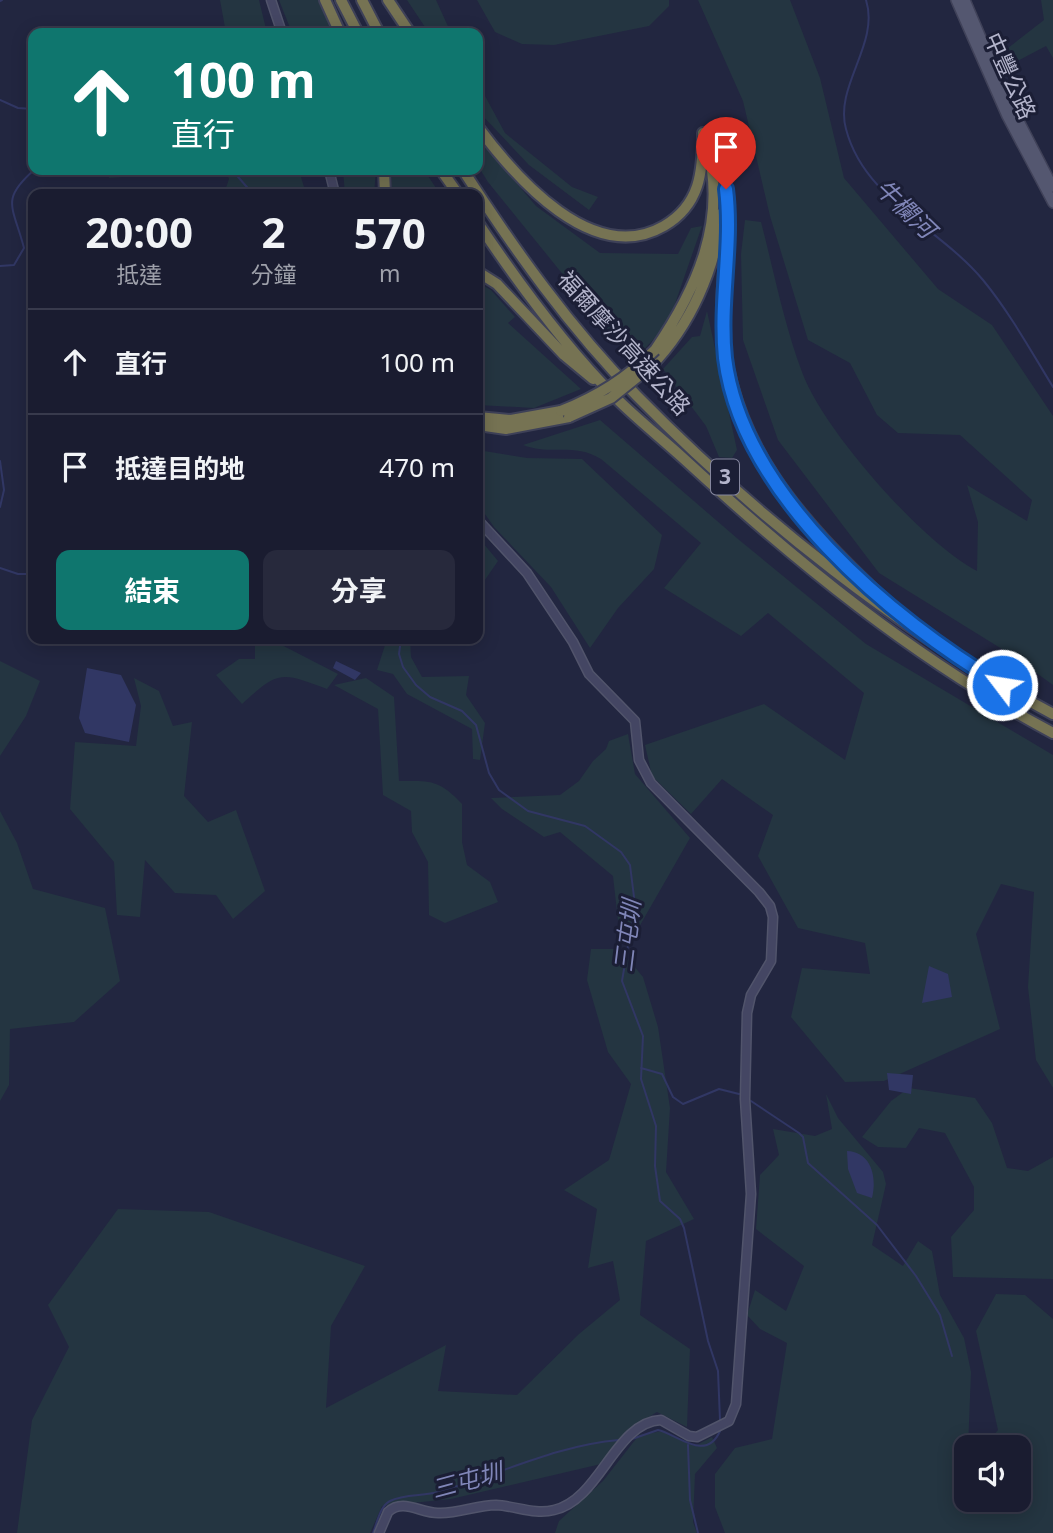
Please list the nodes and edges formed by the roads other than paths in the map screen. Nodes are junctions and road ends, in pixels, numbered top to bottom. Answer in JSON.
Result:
{"nodes":[{"id":1,"x":271,"y":0,"type":"edge"},
{"id":2,"x":325,"y":0,"type":"edge"},
{"id":3,"x":341,"y":0,"type":"edge"},
{"id":4,"x":362,"y":0,"type":"edge"},
{"id":5,"x":388,"y":0,"type":"edge"},
{"id":6,"x":956,"y":0,"type":"edge"},
{"id":7,"x":965,"y":0,"type":"edge"},
{"id":8,"x":280,"y":28,"type":"edge"},
{"id":9,"x":339,"y":28,"type":"edge"},
{"id":10,"x":355,"y":28,"type":"edge"},
{"id":11,"x":376,"y":28,"type":"edge"},
{"id":12,"x":407,"y":28,"type":"edge"},
{"id":13,"x":995,"y":80,"type":"junction"},
{"id":14,"x":483,"y":133,"type":"edge"},
{"id":15,"x":1053,"y":187,"type":"edge"},
{"id":16,"x":483,"y":201,"type":"edge"},
{"id":17,"x":1053,"y":203,"type":"edge"},
{"id":18,"x":483,"y":230,"type":"edge"},
{"id":19,"x":483,"y":275,"type":"edge"},
{"id":20,"x":615,"y":398,"type":"junction"},
{"id":21,"x":565,"y":414,"type":"junction"},
{"id":22,"x":483,"y":417,"type":"edge"},
{"id":23,"x":483,"y":426,"type":"edge"},
{"id":24,"x":483,"y":525,"type":"edge"},
{"id":25,"x":913,"y":627,"type":"junction"},
{"id":26,"x":1053,"y":714,"type":"edge"},
{"id":27,"x":1053,"y":733,"type":"edge"},
{"id":28,"x":379,"y":1533,"type":"edge"}],
"edges":[{"from":1,"to":8,"type":"street"},
{"from":2,"to":9,"type":"highway"},
{"from":3,"to":10,"type":"highway"},
{"from":4,"to":11,"type":"highway"},
{"from":5,"to":12,"type":"highway"},
{"from":6,"to":13,"type":"main road","name":"中豐公路"},
{"from":7,"to":13,"type":"main road","name":"中豐公路"},
{"from":13,"to":15,"type":"main road","name":"中豐公路"},
{"from":13,"to":17,"type":"main road","name":"中豐公路"},
{"from":14,"to":21,"type":"highway","bridge":true},
{"from":16,"to":25,"type":"highway","name":"福爾摩沙高速公路","number":"3"},
{"from":18,"to":20,"type":"highway","name":"福爾摩沙高速公路","number":"3"},
{"from":19,"to":20,"type":"highway"},
{"from":20,"to":27,"type":"highway","name":"福爾摩沙高速公路","number":"3"},
{"from":21,"to":22,"type":"highway"},
{"from":21,"to":23,"type":"highway"},
{"from":21,"to":25,"type":"highway","bridge":true},
{"from":24,"to":28,"type":"street"},
{"from":25,"to":26,"type":"highway","name":"福爾摩沙高速公路","number":"3"}]}
